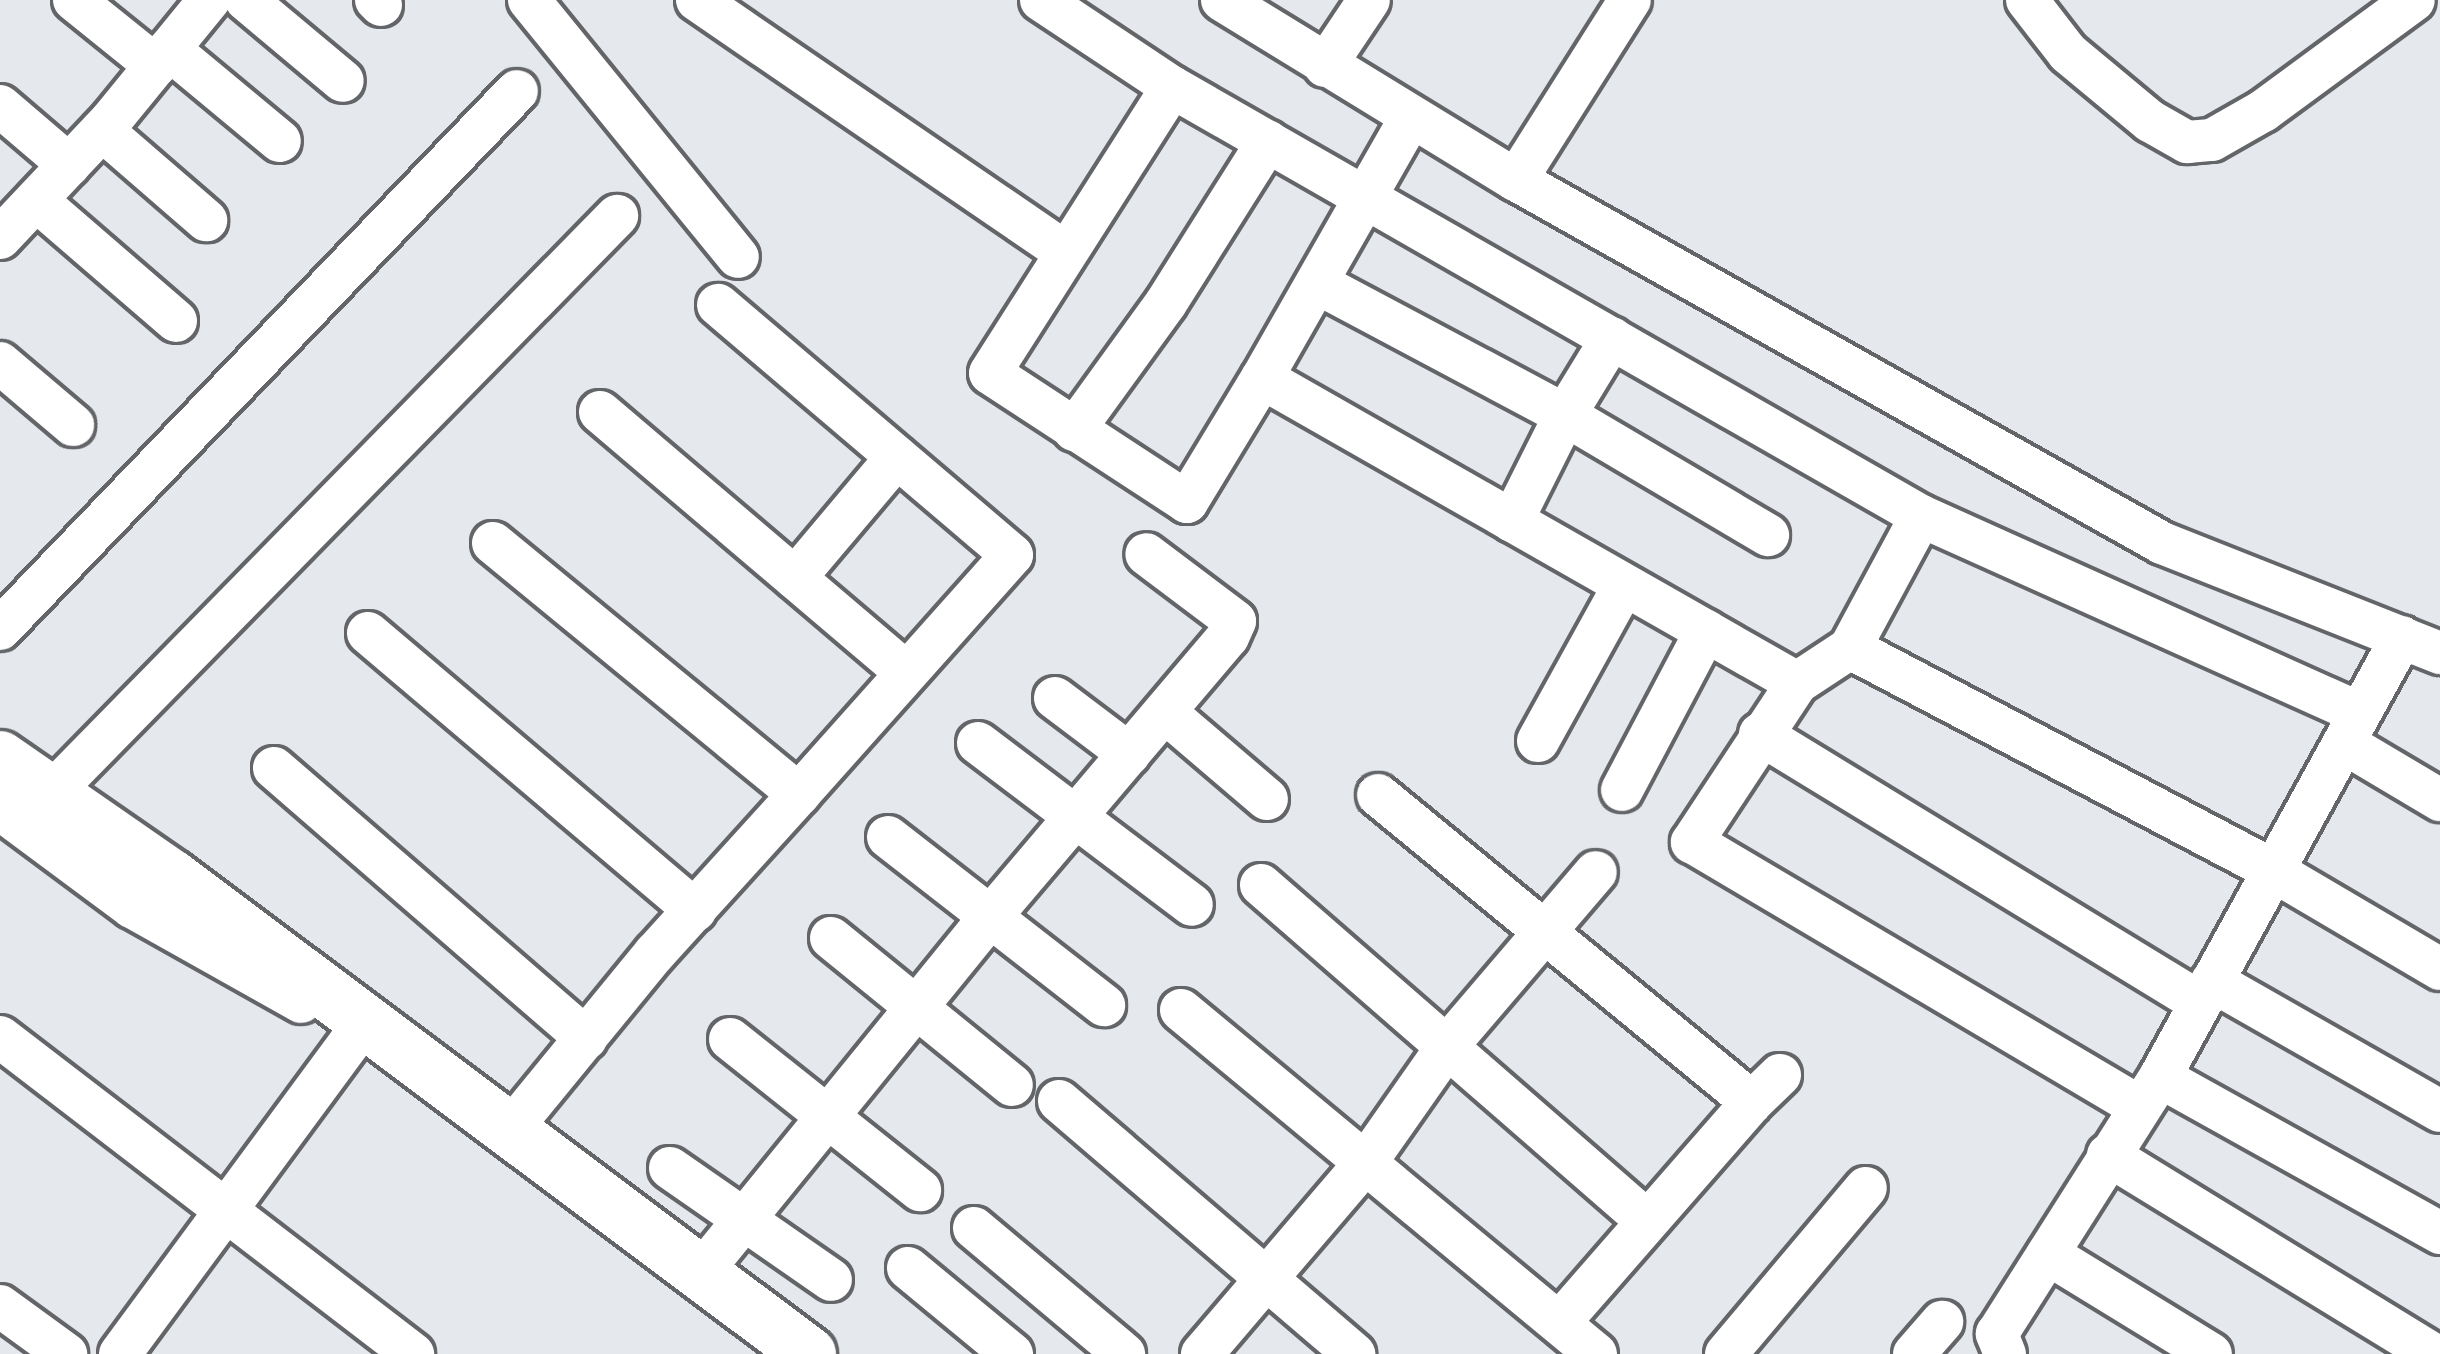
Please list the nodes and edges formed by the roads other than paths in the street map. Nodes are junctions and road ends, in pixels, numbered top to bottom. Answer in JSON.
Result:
{"nodes":[{"id":1,"x":74,"y":0,"type":"edge"},
{"id":2,"x":209,"y":0,"type":"edge"},
{"id":3,"x":246,"y":0,"type":"edge"},
{"id":4,"x":529,"y":0,"type":"edge"},
{"id":5,"x":697,"y":0,"type":"edge"},
{"id":6,"x":1041,"y":0,"type":"edge"},
{"id":7,"x":1222,"y":0,"type":"edge"},
{"id":8,"x":1369,"y":0,"type":"edge"},
{"id":9,"x":1630,"y":0,"type":"edge"},
{"id":10,"x":2027,"y":0,"type":"edge"},
{"id":11,"x":2414,"y":0,"type":"edge"},
{"id":12,"x":162,"y":58,"type":"junction"},
{"id":13,"x":1325,"y":66,"type":"junction"},
{"id":14,"x":343,"y":81,"type":"dead end"},
{"id":15,"x":1172,"y":87,"type":"junction"},
{"id":16,"x":517,"y":91,"type":"dead end"},
{"id":17,"x":0,"y":106,"type":"edge"},
{"id":18,"x":1411,"y":117,"type":"junction"},
{"id":19,"x":102,"y":130,"type":"junction"},
{"id":20,"x":280,"y":141,"type":"dead end"},
{"id":21,"x":1268,"y":141,"type":"junction"},
{"id":22,"x":69,"y":165,"type":"junction"},
{"id":23,"x":1516,"y":180,"type":"junction"},
{"id":24,"x":1367,"y":196,"type":"junction"},
{"id":25,"x":36,"y":200,"type":"junction"},
{"id":26,"x":616,"y":216,"type":"dead end"},
{"id":27,"x":206,"y":220,"type":"dead end"},
{"id":28,"x":0,"y":238,"type":"edge"},
{"id":29,"x":1066,"y":254,"type":"junction"},
{"id":30,"x":738,"y":257,"type":"dead end"},
{"id":31,"x":1317,"y":283,"type":"junction"},
{"id":32,"x":718,"y":305,"type":"dead end"},
{"id":33,"x":176,"y":321,"type":"dead end"},
{"id":34,"x":1612,"y":338,"type":"junction"},
{"id":35,"x":0,"y":363,"type":"edge"},
{"id":36,"x":1262,"y":378,"type":"junction"},
{"id":37,"x":600,"y":412,"type":"dead end"},
{"id":38,"x":1565,"y":415,"type":"junction"},
{"id":39,"x":73,"y":425,"type":"dead end"},
{"id":40,"x":1074,"y":430,"type":"junction"},
{"id":41,"x":897,"y":457,"type":"junction"},
{"id":42,"x":1921,"y":517,"type":"junction"},
{"id":43,"x":1512,"y":521,"type":"junction"},
{"id":44,"x":1768,"y":535,"type":"dead end"},
{"id":45,"x":493,"y":543,"type":"dead end"},
{"id":46,"x":1145,"y":554,"type":"dead end"},
{"id":47,"x":795,"y":578,"type":"junction"},
{"id":48,"x":1624,"y":585,"type":"junction"},
{"id":49,"x":0,"y":629,"type":"edge"},
{"id":50,"x":1706,"y":631,"type":"junction"},
{"id":51,"x":368,"y":633,"type":"dead end"},
{"id":52,"x":2421,"y":645,"type":"edge"},
{"id":53,"x":1850,"y":649,"type":"junction"},
{"id":54,"x":904,"y":671,"type":"junction"},
{"id":55,"x":1797,"y":683,"type":"junction"},
{"id":56,"x":1055,"y":698,"type":"dead end"},
{"id":57,"x":1165,"y":712,"type":"junction"},
{"id":58,"x":0,"y":728,"type":"edge"},
{"id":59,"x":2352,"y":728,"type":"junction"},
{"id":60,"x":1760,"y":734,"type":"junction"},
{"id":61,"x":1538,"y":741,"type":"dead end"},
{"id":62,"x":978,"y":743,"type":"dead end"},
{"id":63,"x":1129,"y":754,"type":"junction"},
{"id":64,"x":0,"y":758,"type":"edge"},
{"id":65,"x":274,"y":768,"type":"dead end"},
{"id":66,"x":67,"y":778,"type":"junction"},
{"id":67,"x":0,"y":783,"type":"edge"},
{"id":68,"x":1622,"y":790,"type":"dead end"},
{"id":69,"x":799,"y":794,"type":"junction"},
{"id":70,"x":1378,"y":795,"type":"dead end"},
{"id":71,"x":1267,"y":799,"type":"dead end"},
{"id":72,"x":2440,"y":800,"type":"edge"},
{"id":73,"x":0,"y":809,"type":"edge"},
{"id":74,"x":1078,"y":814,"type":"junction"},
{"id":75,"x":888,"y":837,"type":"dead end"},
{"id":76,"x":2272,"y":870,"type":"junction"},
{"id":77,"x":1596,"y":872,"type":"dead end"},
{"id":78,"x":1261,"y":885,"type":"dead end"},
{"id":79,"x":167,"y":888,"type":"junction"},
{"id":80,"x":1192,"y":904,"type":"dead end"},
{"id":81,"x":694,"y":910,"type":"junction"},
{"id":82,"x":992,"y":915,"type":"junction"},
{"id":83,"x":1540,"y":933,"type":"junction"},
{"id":84,"x":831,"y":938,"type":"dead end"},
{"id":85,"x":2440,"y":969,"type":"edge"},
{"id":86,"x":2206,"y":992,"type":"junction"},
{"id":87,"x":308,"y":993,"type":"junction"},
{"id":88,"x":1104,"y":1005,"type":"dead end"},
{"id":89,"x":919,"y":1007,"type":"junction"},
{"id":90,"x":1181,"y":1010,"type":"dead end"},
{"id":91,"x":0,"y":1037,"type":"edge"},
{"id":92,"x":586,"y":1038,"type":"junction"},
{"id":93,"x":352,"y":1039,"type":"junction"},
{"id":94,"x":730,"y":1040,"type":"dead end"},
{"id":95,"x":1449,"y":1044,"type":"junction"},
{"id":96,"x":1012,"y":1085,"type":"dead end"},
{"id":97,"x":2149,"y":1091,"type":"junction"},
{"id":98,"x":1059,"y":1101,"type":"dead end"},
{"id":99,"x":2440,"y":1111,"type":"edge"},
{"id":100,"x":828,"y":1118,"type":"junction"},
{"id":101,"x":509,"y":1130,"type":"junction"},
{"id":102,"x":2108,"y":1155,"type":"junction"},
{"id":103,"x":1367,"y":1161,"type":"junction"},
{"id":104,"x":670,"y":1168,"type":"dead end"},
{"id":105,"x":1866,"y":1188,"type":"dead end"},
{"id":106,"x":920,"y":1190,"type":"dead end"},
{"id":107,"x":228,"y":1207,"type":"junction"},
{"id":108,"x":745,"y":1220,"type":"junction"},
{"id":109,"x":1646,"y":1220,"type":"junction"},
{"id":110,"x":974,"y":1228,"type":"dead end"},
{"id":111,"x":2440,"y":1233,"type":"edge"},
{"id":112,"x":2048,"y":1254,"type":"junction"},
{"id":113,"x":908,"y":1268,"type":"dead end"},
{"id":114,"x":703,"y":1270,"type":"junction"},
{"id":115,"x":1269,"y":1276,"type":"junction"},
{"id":116,"x":832,"y":1280,"type":"dead end"},
{"id":117,"x":0,"y":1306,"type":"edge"},
{"id":118,"x":1942,"y":1322,"type":"dead end"},
{"id":119,"x":1558,"y":1323,"type":"junction"},
{"id":120,"x":67,"y":1354,"type":"edge"},
{"id":121,"x":120,"y":1354,"type":"edge"},
{"id":122,"x":412,"y":1354,"type":"edge"},
{"id":123,"x":769,"y":1354,"type":"edge"},
{"id":124,"x":808,"y":1354,"type":"edge"},
{"id":125,"x":1012,"y":1354,"type":"edge"},
{"id":126,"x":1124,"y":1354,"type":"edge"},
{"id":127,"x":1202,"y":1354,"type":"edge"},
{"id":128,"x":1354,"y":1354,"type":"edge"},
{"id":129,"x":1596,"y":1354,"type":"edge"},
{"id":130,"x":1726,"y":1354,"type":"edge"},
{"id":131,"x":1914,"y":1354,"type":"edge"},
{"id":132,"x":2005,"y":1354,"type":"edge"},
{"id":133,"x":2211,"y":1354,"type":"edge"},
{"id":134,"x":2433,"y":1354,"type":"edge"}],
"edges":[{"from":1,"to":12,"type":"street"},
{"from":2,"to":12,"type":"street"},
{"from":3,"to":14,"type":"street"},
{"from":4,"to":30,"type":"street"},
{"from":5,"to":29,"type":"street"},
{"from":6,"to":15,"type":"street"},
{"from":7,"to":13,"type":"street"},
{"from":8,"to":13,"type":"street"},
{"from":9,"to":23,"type":"street"},
{"from":10,"to":11,"type":"street"},
{"from":12,"to":19,"type":"street"},
{"from":12,"to":20,"type":"street"},
{"from":13,"to":18,"type":"street"},
{"from":15,"to":21,"type":"street"},
{"from":15,"to":29,"type":"street"},
{"from":16,"to":49,"type":"street"},
{"from":17,"to":22,"type":"street"},
{"from":18,"to":23,"type":"street"},
{"from":18,"to":24,"type":"street"},
{"from":19,"to":22,"type":"street"},
{"from":19,"to":27,"type":"street"},
{"from":21,"to":24,"type":"street"},
{"from":21,"to":40,"type":"street"},
{"from":22,"to":25,"type":"street"},
{"from":23,"to":52,"type":"street"},
{"from":24,"to":31,"type":"street"},
{"from":24,"to":34,"type":"street"},
{"from":25,"to":28,"type":"street"},
{"from":25,"to":33,"type":"street"},
{"from":26,"to":66,"type":"street"},
{"from":29,"to":40,"type":"street"},
{"from":31,"to":36,"type":"street"},
{"from":31,"to":38,"type":"street"},
{"from":32,"to":41,"type":"street"},
{"from":34,"to":38,"type":"street"},
{"from":34,"to":42,"type":"street"},
{"from":35,"to":39,"type":"street"},
{"from":36,"to":40,"type":"street"},
{"from":36,"to":43,"type":"street"},
{"from":37,"to":47,"type":"street"},
{"from":38,"to":43,"type":"street"},
{"from":38,"to":44,"type":"street"},
{"from":41,"to":47,"type":"street"},
{"from":41,"to":54,"type":"street"},
{"from":42,"to":53,"type":"street"},
{"from":42,"to":59,"type":"street"},
{"from":43,"to":48,"type":"street"},
{"from":45,"to":69,"type":"street"},
{"from":46,"to":57,"type":"street"},
{"from":47,"to":54,"type":"street"},
{"from":48,"to":50,"type":"street"},
{"from":48,"to":61,"type":"street"},
{"from":50,"to":55,"type":"street"},
{"from":50,"to":68,"type":"street"},
{"from":51,"to":81,"type":"street"},
{"from":52,"to":59,"type":"street"},
{"from":53,"to":55,"type":"street"},
{"from":53,"to":76,"type":"street"},
{"from":54,"to":69,"type":"street"},
{"from":55,"to":60,"type":"street"},
{"from":56,"to":63,"type":"street"},
{"from":57,"to":63,"type":"street"},
{"from":57,"to":71,"type":"street"},
{"from":58,"to":66,"type":"street"},
{"from":59,"to":72,"type":"street"},
{"from":59,"to":76,"type":"street"},
{"from":60,"to":86,"type":"street"},
{"from":60,"to":97,"type":"street"},
{"from":62,"to":74,"type":"street"},
{"from":63,"to":74,"type":"street"},
{"from":64,"to":79,"type":"main road"},
{"from":65,"to":92,"type":"street"},
{"from":66,"to":87,"type":"street"},
{"from":67,"to":79,"type":"main road"},
{"from":69,"to":81,"type":"street"},
{"from":70,"to":83,"type":"street"},
{"from":73,"to":87,"type":"street"},
{"from":74,"to":80,"type":"street"},
{"from":74,"to":82,"type":"street"},
{"from":75,"to":82,"type":"street"},
{"from":76,"to":85,"type":"street"},
{"from":76,"to":86,"type":"street"},
{"from":77,"to":83,"type":"street"},
{"from":78,"to":95,"type":"street"},
{"from":79,"to":87,"type":"main road"},
{"from":81,"to":92,"type":"street"},
{"from":82,"to":88,"type":"street"},
{"from":82,"to":89,"type":"street"},
{"from":83,"to":95,"type":"street"},
{"from":83,"to":109,"type":"street"},
{"from":84,"to":89,"type":"street"},
{"from":86,"to":97,"type":"street"},
{"from":86,"to":99,"type":"street"},
{"from":87,"to":93,"type":"main road"},
{"from":87,"to":101,"type":"main road"},
{"from":89,"to":96,"type":"street"},
{"from":89,"to":100,"type":"street"},
{"from":90,"to":103,"type":"street"},
{"from":91,"to":107,"type":"street"},
{"from":92,"to":101,"type":"street"},
{"from":93,"to":107,"type":"street"},
{"from":93,"to":123,"type":"main road"},
{"from":94,"to":100,"type":"street"},
{"from":95,"to":103,"type":"street"},
{"from":95,"to":109,"type":"street"},
{"from":97,"to":102,"type":"street"},
{"from":97,"to":111,"type":"street"},
{"from":98,"to":115,"type":"street"},
{"from":100,"to":106,"type":"street"},
{"from":100,"to":108,"type":"street"},
{"from":101,"to":114,"type":"main road"},
{"from":102,"to":112,"type":"street"},
{"from":102,"to":134,"type":"street"},
{"from":103,"to":115,"type":"street"},
{"from":103,"to":119,"type":"street"},
{"from":104,"to":108,"type":"street"},
{"from":105,"to":130,"type":"street"},
{"from":107,"to":121,"type":"street"},
{"from":107,"to":122,"type":"street"},
{"from":108,"to":114,"type":"street"},
{"from":108,"to":116,"type":"street"},
{"from":109,"to":119,"type":"street"},
{"from":110,"to":126,"type":"street"},
{"from":112,"to":132,"type":"street"},
{"from":112,"to":133,"type":"street"},
{"from":113,"to":125,"type":"street"},
{"from":114,"to":124,"type":"main road"},
{"from":115,"to":127,"type":"street"},
{"from":115,"to":128,"type":"street"},
{"from":117,"to":120,"type":"street"},
{"from":118,"to":131,"type":"street"},
{"from":119,"to":129,"type":"street"}]}
